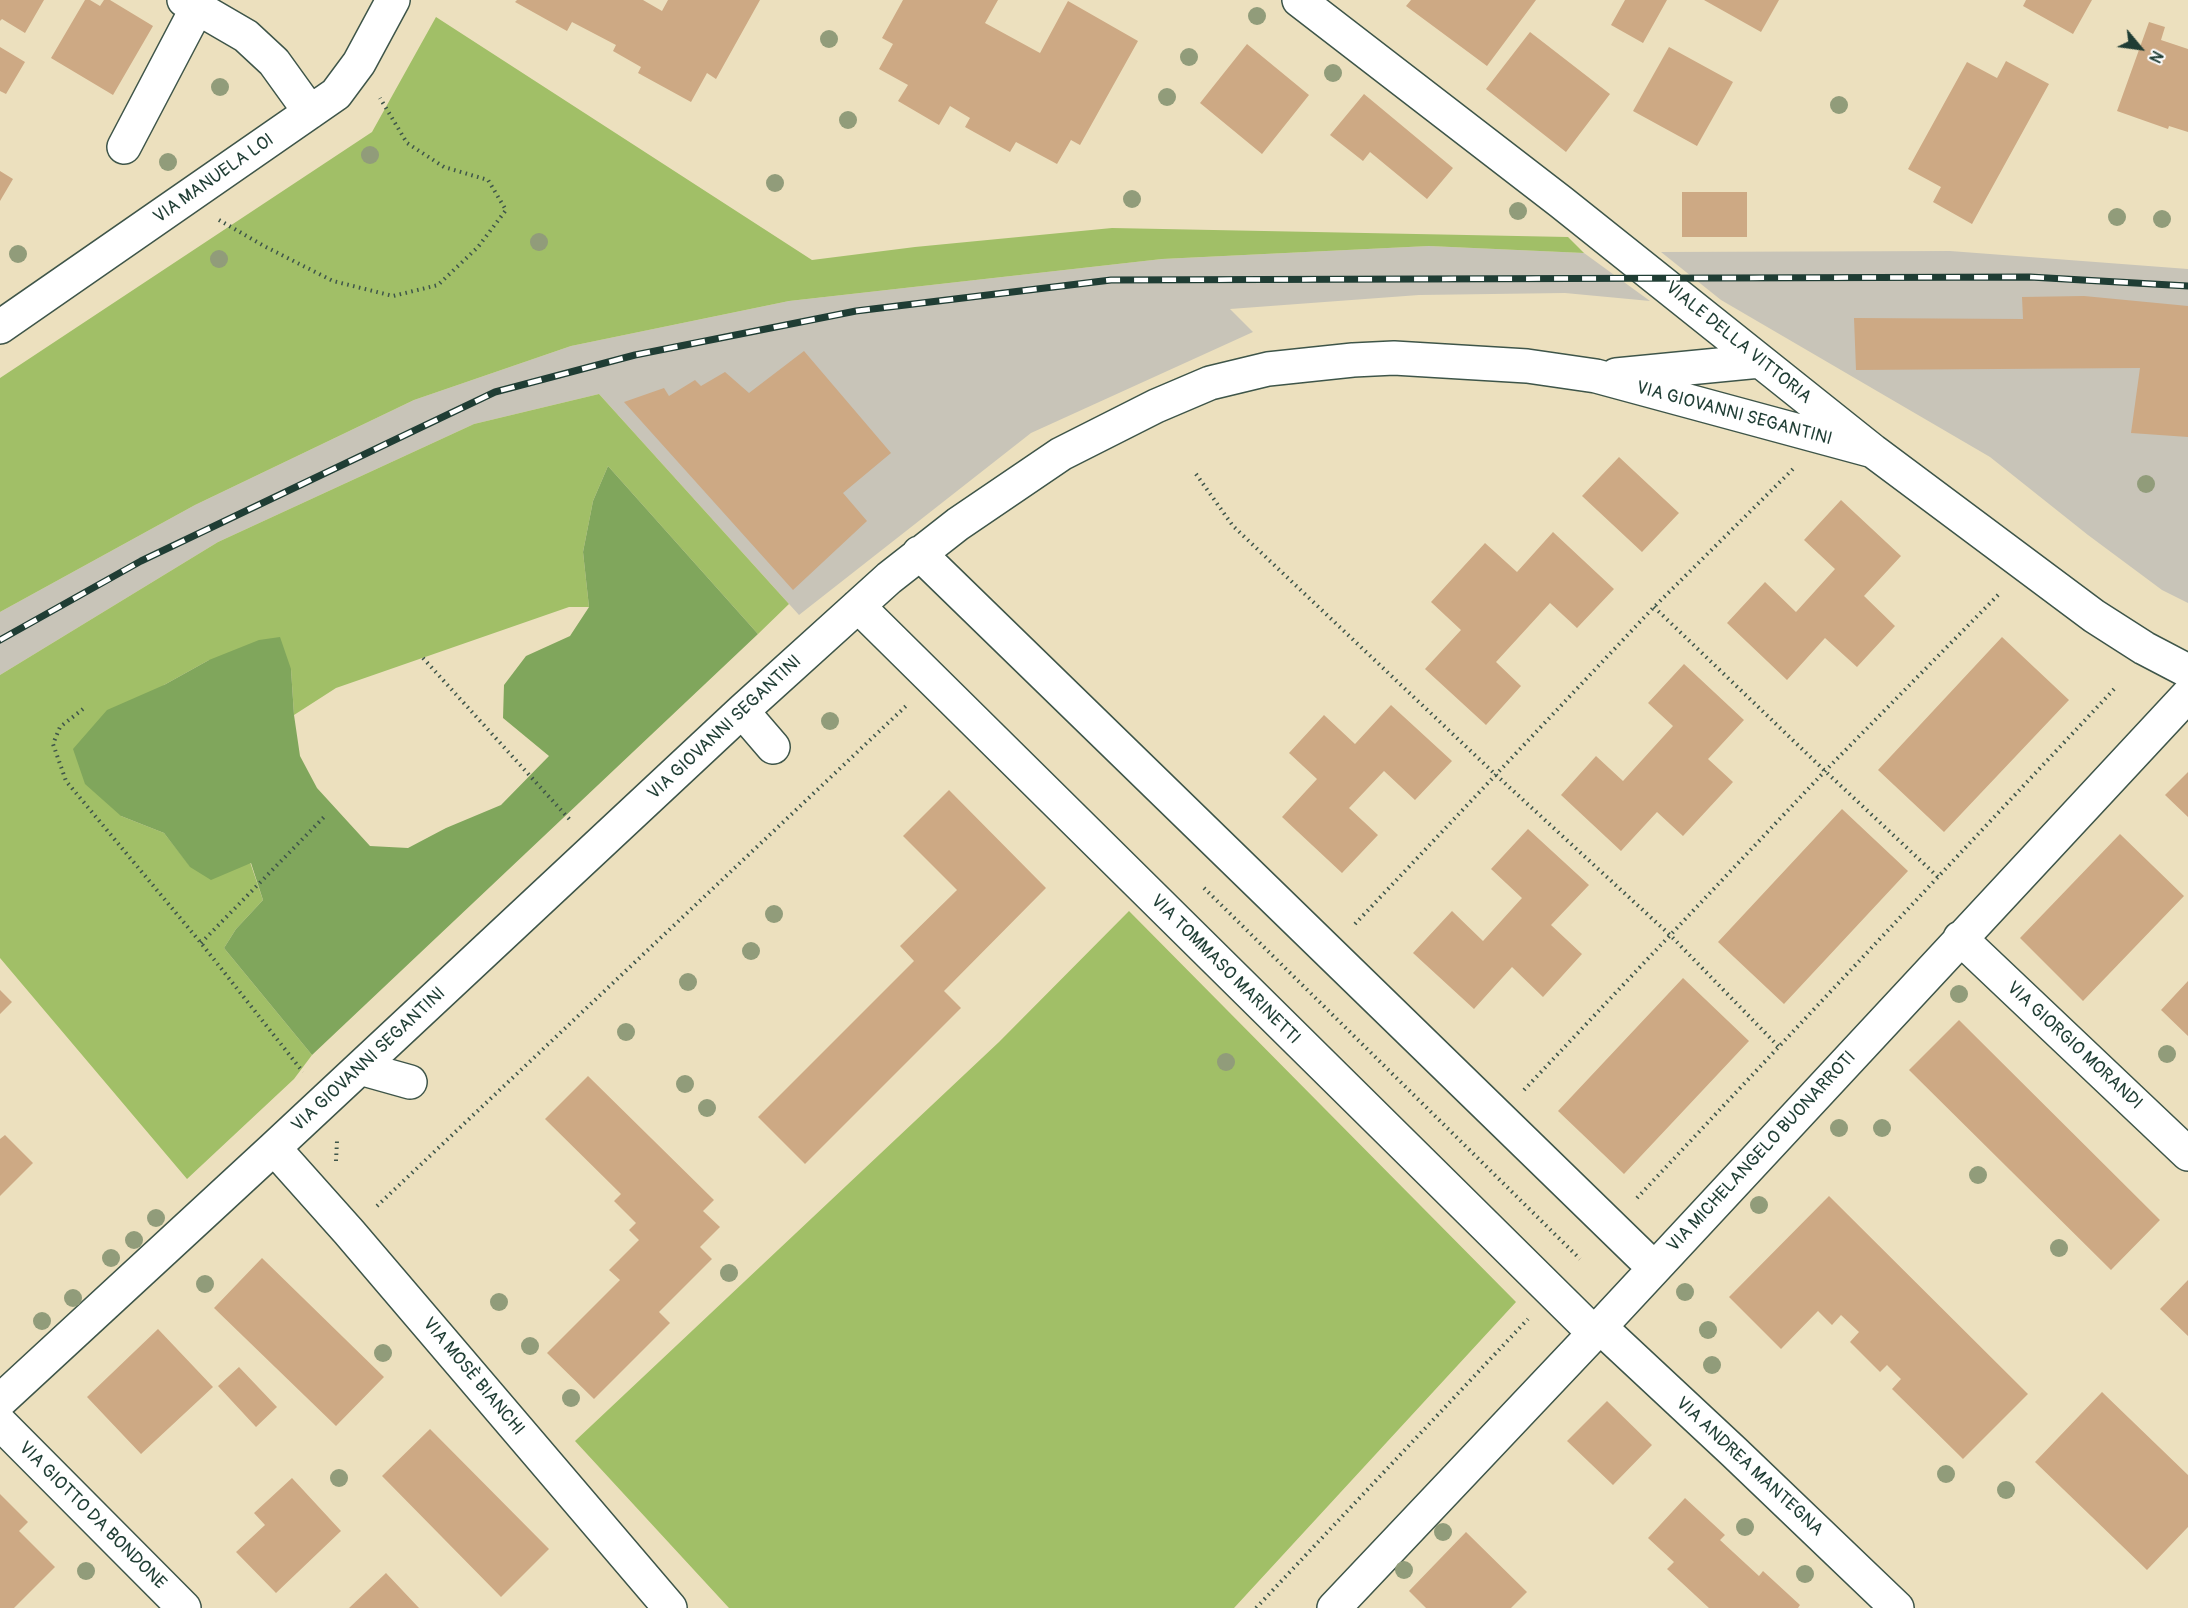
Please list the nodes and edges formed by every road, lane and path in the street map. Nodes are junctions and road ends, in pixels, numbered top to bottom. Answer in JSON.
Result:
{"nodes":[{"id":1,"x":393,"y":0,"type":"edge"},
{"id":2,"x":1299,"y":0,"type":"edge"},
{"id":3,"x":191,"y":4,"type":"edge"},
{"id":4,"x":359,"y":63,"type":"junction"},
{"id":5,"x":310,"y":112,"type":"junction"},
{"id":6,"x":124,"y":147,"type":"dead end"},
{"id":7,"x":184,"y":200,"type":"junction"},
{"id":8,"x":0,"y":327,"type":"edge"},
{"id":9,"x":1760,"y":361,"type":"junction"},
{"id":10,"x":1596,"y":376,"type":"junction"},
{"id":11,"x":1873,"y":451,"type":"junction"},
{"id":12,"x":1798,"y":464,"type":"dead end"},
{"id":13,"x":1196,"y":474,"type":"dead end"},
{"id":14,"x":919,"y":553,"type":"junction"},
{"id":15,"x":2006,"y":587,"type":"dead end"},
{"id":16,"x":858,"y":606,"type":"junction"},
{"id":17,"x":1654,"y":607,"type":"junction"},
{"id":18,"x":423,"y":658,"type":"dead end"},
{"id":19,"x":2188,"y":670,"type":"edge"},
{"id":20,"x":932,"y":681,"type":"junction"},
{"id":21,"x":2117,"y":686,"type":"dead end"},
{"id":22,"x":2188,"y":695,"type":"edge"},
{"id":23,"x":83,"y":709,"type":"dead end"},
{"id":24,"x":742,"y":711,"type":"junction"},
{"id":25,"x":773,"y":747,"type":"dead end"},
{"id":26,"x":1825,"y":771,"type":"junction"},
{"id":27,"x":1496,"y":775,"type":"junction"},
{"id":28,"x":325,"y":816,"type":"dead end"},
{"id":29,"x":596,"y":849,"type":"junction"},
{"id":30,"x":1938,"y":877,"type":"junction"},
{"id":31,"x":1199,"y":883,"type":"dead end"},
{"id":32,"x":1670,"y":935,"type":"junction"},
{"id":33,"x":1960,"y":938,"type":"junction"},
{"id":34,"x":201,"y":943,"type":"junction"},
{"id":35,"x":1328,"y":952,"type":"junction"},
{"id":36,"x":1299,"y":982,"type":"junction"},
{"id":37,"x":1779,"y":1047,"type":"junction"},
{"id":38,"x":360,"y":1068,"type":"junction"},
{"id":39,"x":410,"y":1082,"type":"dead end"},
{"id":40,"x":326,"y":1100,"type":"junction"},
{"id":41,"x":1498,"y":1117,"type":"junction"},
{"id":42,"x":274,"y":1148,"type":"junction"},
{"id":43,"x":1466,"y":1148,"type":"junction"},
{"id":44,"x":2188,"y":1154,"type":"edge"},
{"id":45,"x":1611,"y":1227,"type":"junction"},
{"id":46,"x":349,"y":1232,"type":"junction"},
{"id":47,"x":1580,"y":1258,"type":"junction"},
{"id":48,"x":1654,"y":1268,"type":"junction"},
{"id":49,"x":1553,"y":1293,"type":"junction"},
{"id":50,"x":1597,"y":1330,"type":"junction"},
{"id":51,"x":0,"y":1401,"type":"edge"},
{"id":52,"x":0,"y":1423,"type":"edge"},
{"id":53,"x":184,"y":1608,"type":"edge"},
{"id":54,"x":670,"y":1608,"type":"edge"},
{"id":55,"x":1256,"y":1608,"type":"edge"},
{"id":56,"x":1334,"y":1608,"type":"edge"},
{"id":57,"x":1897,"y":1608,"type":"edge"}],
"edges":[{"from":1,"to":4,"type":"street","name":"VIA MANUELA LOI"},
{"from":2,"to":9,"type":"street","name":"VIALE DELLA VITTORIA"},
{"from":3,"to":5,"type":"street"},
{"from":3,"to":6,"type":"street"},
{"from":4,"to":5,"type":"street","name":"VIA MANUELA LOI"},
{"from":4,"to":7,"type":"path"},
{"from":5,"to":7,"type":"street","name":"VIA MANUELA LOI"},
{"from":7,"to":8,"type":"street","name":"VIA MANUELA LOI"},
{"from":9,"to":10,"type":"street","name":"VIA GIOVANNI SEGANTINI"},
{"from":9,"to":11,"type":"street","name":"VIALE DELLA VITTORIA"},
{"from":10,"to":11,"type":"street","name":"VIA GIOVANNI SEGANTINI"},
{"from":10,"to":14,"type":"street","name":"VIA GIOVANNI SEGANTINI"},
{"from":11,"to":19,"type":"street","name":"VIALE DELLA VITTORIA"},
{"from":12,"to":17,"type":"path"},
{"from":13,"to":27,"type":"path"},
{"from":14,"to":16,"type":"street","name":"VIA GIOVANNI SEGANTINI"},
{"from":14,"to":35,"type":"street"},
{"from":15,"to":26,"type":"path"},
{"from":16,"to":20,"type":"street","name":"VIA TOMMASO MARINETTI"},
{"from":16,"to":24,"type":"street","name":"VIA GIOVANNI SEGANTINI"},
{"from":17,"to":26,"type":"path"},
{"from":17,"to":27,"type":"path"},
{"from":18,"to":29,"type":"path"},
{"from":20,"to":46,"type":"path"},
{"from":20,"to":49,"type":"street","name":"VIA TOMMASO MARINETTI"},
{"from":21,"to":30,"type":"path"},
{"from":22,"to":33,"type":"street","name":"VIA MICHELANGELO BUONARROTI"},
{"from":23,"to":34,"type":"path"},
{"from":24,"to":25,"type":"street"},
{"from":24,"to":29,"type":"street","name":"VIA GIOVANNI SEGANTINI"},
{"from":26,"to":30,"type":"path"},
{"from":26,"to":32,"type":"path"},
{"from":27,"to":32,"type":"path"},
{"from":27,"to":35,"type":"path"},
{"from":28,"to":34,"type":"path"},
{"from":29,"to":38,"type":"street","name":"VIA GIOVANNI SEGANTINI"},
{"from":30,"to":37,"type":"path"},
{"from":31,"to":36,"type":"path"},
{"from":32,"to":37,"type":"path"},
{"from":32,"to":41,"type":"path"},
{"from":33,"to":44,"type":"street","name":"VIA GIORGIO MORANDI"},
{"from":33,"to":48,"type":"street","name":"VIA MICHELANGELO BUONARROTI"},
{"from":34,"to":40,"type":"path"},
{"from":35,"to":36,"type":"path"},
{"from":35,"to":41,"type":"street"},
{"from":36,"to":43,"type":"path"},
{"from":37,"to":45,"type":"path"},
{"from":38,"to":39,"type":"street"},
{"from":38,"to":40,"type":"street","name":"VIA GIOVANNI SEGANTINI"},
{"from":40,"to":42,"type":"street","name":"VIA GIOVANNI SEGANTINI"},
{"from":41,"to":43,"type":"path"},
{"from":41,"to":45,"type":"street"},
{"from":42,"to":46,"type":"street","name":"VIA MOSÈ BIANCHI"},
{"from":42,"to":51,"type":"street","name":"VIA GIOVANNI SEGANTINI"},
{"from":43,"to":47,"type":"path"},
{"from":45,"to":47,"type":"path"},
{"from":45,"to":48,"type":"street"},
{"from":46,"to":54,"type":"street","name":"VIA MOSÈ BIANCHI"},
{"from":47,"to":49,"type":"path"},
{"from":48,"to":50,"type":"street","name":"VIA MICHELANGELO BUONARROTI"},
{"from":49,"to":50,"type":"street","name":"VIA TOMMASO MARINETTI"},
{"from":49,"to":55,"type":"path"},
{"from":50,"to":56,"type":"street","name":"VIA MICHELANGELO BUONARROTI"},
{"from":50,"to":57,"type":"street","name":"VIA ANDREA MANTEGNA"},
{"from":52,"to":53,"type":"street","name":"VIA GIOTTO DA BONDONE"}]}
